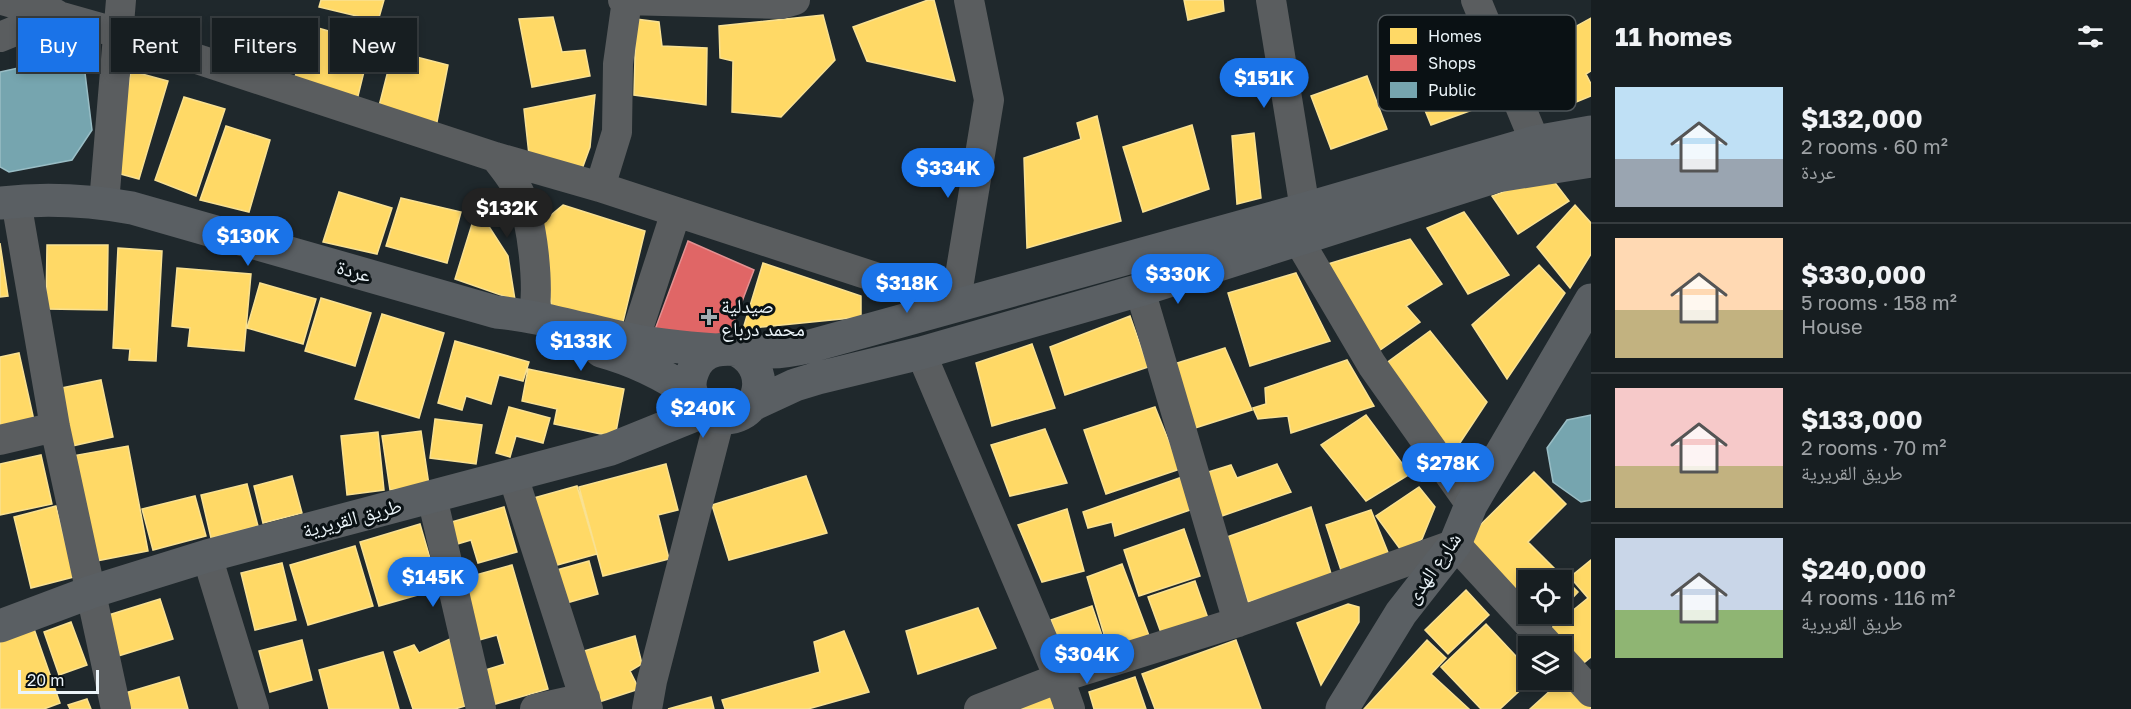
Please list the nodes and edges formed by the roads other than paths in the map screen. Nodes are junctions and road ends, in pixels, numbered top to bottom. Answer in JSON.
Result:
{"nodes":[{"id":1,"x":2,"y":0,"type":"edge"},
{"id":2,"x":121,"y":0,"type":"edge"},
{"id":3,"x":626,"y":0,"type":"edge"},
{"id":4,"x":795,"y":0,"type":"edge"},
{"id":5,"x":969,"y":0,"type":"edge"},
{"id":6,"x":1271,"y":0,"type":"edge"},
{"id":7,"x":1476,"y":0,"type":"edge"},
{"id":8,"x":56,"y":14,"type":"junction"},
{"id":9,"x":1482,"y":15,"type":"edge"},
{"id":10,"x":119,"y":18,"type":"edge"},
{"id":11,"x":111,"y":31,"type":"edge"},
{"id":12,"x":0,"y":37,"type":"edge"},
{"id":13,"x":200,"y":60,"type":"edge"},
{"id":14,"x":115,"y":72,"type":"edge"},
{"id":15,"x":1522,"y":111,"type":"edge"},
{"id":16,"x":1591,"y":132,"type":"edge"},
{"id":17,"x":1535,"y":142,"type":"junction"},
{"id":18,"x":495,"y":157,"type":"junction"},
{"id":19,"x":1591,"y":161,"type":"edge"},
{"id":20,"x":600,"y":187,"type":"junction"},
{"id":21,"x":8,"y":202,"type":"edge"},
{"id":22,"x":104,"y":203,"type":"junction"},
{"id":23,"x":676,"y":212,"type":"junction"},
{"id":24,"x":1302,"y":225,"type":"junction"},
{"id":25,"x":1140,"y":290,"type":"junction"},
{"id":26,"x":1591,"y":300,"type":"edge"},
{"id":27,"x":955,"y":306,"type":"junction"},
{"id":28,"x":496,"y":312,"type":"junction"},
{"id":29,"x":534,"y":316,"type":"junction"},
{"id":30,"x":634,"y":341,"type":"junction"},
{"id":31,"x":727,"y":350,"type":"junction"},
{"id":32,"x":921,"y":353,"type":"junction"},
{"id":33,"x":750,"y":406,"type":"junction"},
{"id":34,"x":706,"y":407,"type":"junction"},
{"id":35,"x":56,"y":427,"type":"junction"},
{"id":36,"x":0,"y":440,"type":"edge"},
{"id":37,"x":513,"y":476,"type":"junction"},
{"id":38,"x":432,"y":497,"type":"junction"},
{"id":39,"x":1471,"y":504,"type":"junction"},
{"id":40,"x":1455,"y":544,"type":"junction"},
{"id":41,"x":207,"y":556,"type":"junction"},
{"id":42,"x":91,"y":592,"type":"junction"},
{"id":43,"x":1238,"y":622,"type":"junction"},
{"id":44,"x":0,"y":626,"type":"edge"},
{"id":45,"x":1540,"y":636,"type":"edge"},
{"id":46,"x":1572,"y":671,"type":"edge"},
{"id":47,"x":1059,"y":678,"type":"junction"},
{"id":48,"x":1591,"y":692,"type":"edge"},
{"id":49,"x":586,"y":704,"type":"edge"},
{"id":50,"x":116,"y":709,"type":"edge"},
{"id":51,"x":254,"y":709,"type":"edge"},
{"id":52,"x":481,"y":709,"type":"edge"},
{"id":53,"x":535,"y":709,"type":"edge"},
{"id":54,"x":647,"y":709,"type":"edge"},
{"id":55,"x":979,"y":709,"type":"edge"},
{"id":56,"x":1070,"y":709,"type":"edge"},
{"id":57,"x":1342,"y":709,"type":"edge"}],
"edges":[{"from":1,"to":8,"type":"street"},
{"from":2,"to":10,"type":"street"},
{"from":3,"to":4,"type":"street"},
{"from":3,"to":20,"type":"street"},
{"from":5,"to":27,"type":"street"},
{"from":6,"to":24,"type":"street"},
{"from":7,"to":9,"type":"street"},
{"from":8,"to":11,"type":"street"},
{"from":8,"to":12,"type":"street"},
{"from":13,"to":18,"type":"street"},
{"from":14,"to":22,"type":"street"},
{"from":15,"to":17,"type":"street"},
{"from":16,"to":17,"type":"street"},
{"from":17,"to":24,"type":"street"},
{"from":18,"to":20,"type":"street"},
{"from":18,"to":29,"type":"street"},
{"from":19,"to":24,"type":"street"},
{"from":20,"to":23,"type":"street"},
{"from":21,"to":22,"type":"street","name":"عردة"},
{"from":21,"to":35,"type":"street"},
{"from":22,"to":28,"type":"street","name":"عردة"},
{"from":23,"to":27,"type":"street"},
{"from":23,"to":30,"type":"street"},
{"from":24,"to":25,"type":"street"},
{"from":24,"to":27,"type":"street"},
{"from":24,"to":39,"type":"street"},
{"from":25,"to":32,"type":"street"},
{"from":25,"to":43,"type":"street"},
{"from":26,"to":39,"type":"street","name":"شارع الهدى"},
{"from":27,"to":31,"type":"street"},
{"from":28,"to":29,"type":"street"},
{"from":28,"to":34,"type":"street"},
{"from":29,"to":30,"type":"street"},
{"from":30,"to":31,"type":"street"},
{"from":31,"to":33,"type":"street"},
{"from":31,"to":34,"type":"street"},
{"from":32,"to":33,"type":"street"},
{"from":32,"to":47,"type":"street"},
{"from":33,"to":34,"type":"street"},
{"from":34,"to":37,"type":"street","name":"طريق القريرية"},
{"from":34,"to":54,"type":"street"},
{"from":35,"to":36,"type":"street"},
{"from":35,"to":42,"type":"street"},
{"from":37,"to":38,"type":"street","name":"طريق القريرية"},
{"from":37,"to":49,"type":"street"},
{"from":38,"to":41,"type":"street","name":"طريق القريرية"},
{"from":38,"to":52,"type":"street"},
{"from":39,"to":40,"type":"street","name":"شارع الهدى"},
{"from":40,"to":43,"type":"street"},
{"from":40,"to":45,"type":"street"},
{"from":40,"to":57,"type":"street","name":"شارع الهدى"},
{"from":41,"to":42,"type":"street","name":"طريق القريرية"},
{"from":41,"to":51,"type":"street"},
{"from":42,"to":44,"type":"street","name":"طريق القريرية"},
{"from":42,"to":50,"type":"street"},
{"from":43,"to":47,"type":"street"},
{"from":46,"to":48,"type":"street"},
{"from":47,"to":55,"type":"street"},
{"from":47,"to":56,"type":"street"},
{"from":49,"to":53,"type":"street"}]}
